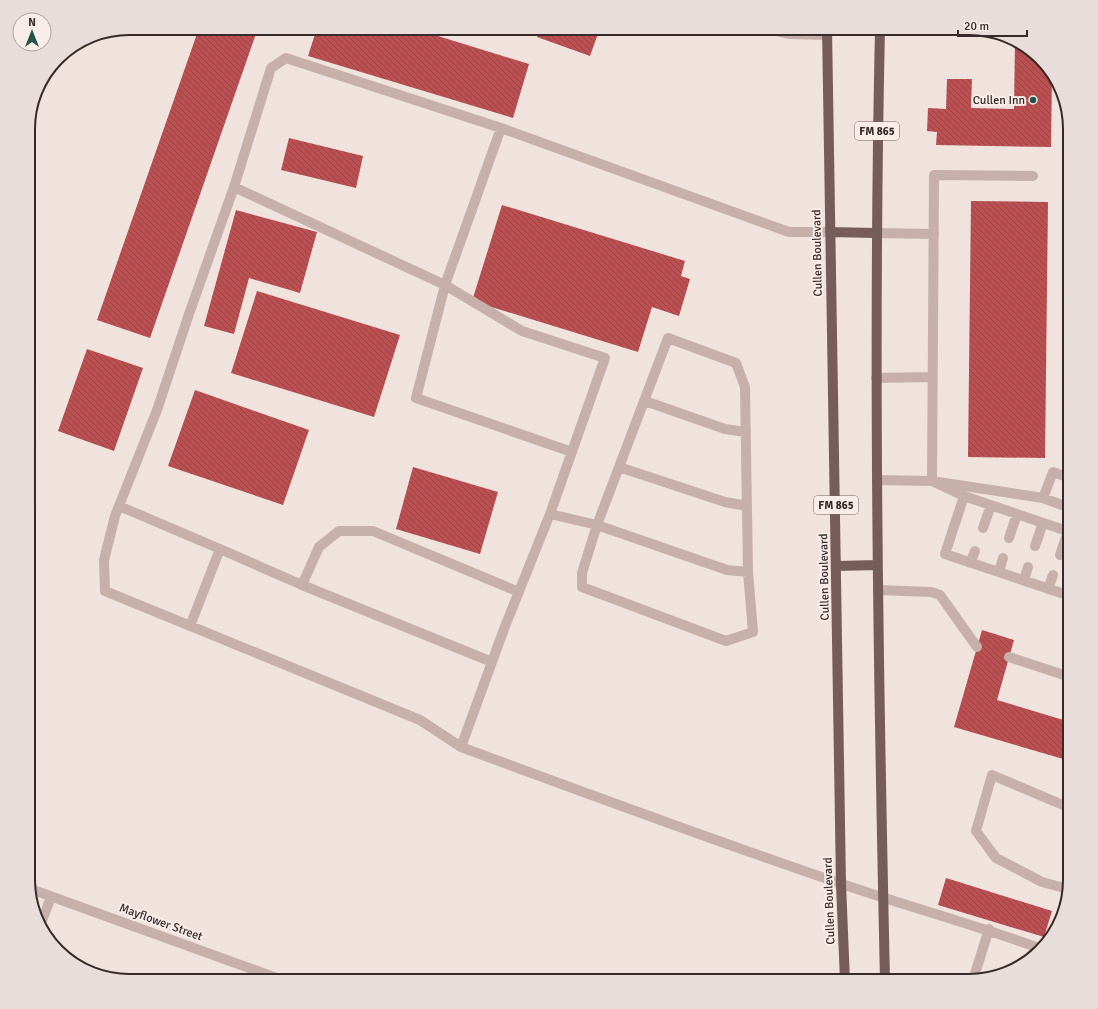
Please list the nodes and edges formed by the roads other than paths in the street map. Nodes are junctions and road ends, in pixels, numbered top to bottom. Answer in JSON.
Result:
{"nodes":[{"id":1,"x":827,"y":35,"type":"edge"},
{"id":2,"x":880,"y":35,"type":"edge"},
{"id":3,"x":502,"y":128,"type":"junction"},
{"id":4,"x":1033,"y":176,"type":"dead end"},
{"id":5,"x":234,"y":187,"type":"junction"},
{"id":6,"x":830,"y":232,"type":"junction"},
{"id":7,"x":875,"y":233,"type":"junction"},
{"id":8,"x":934,"y":234,"type":"junction"},
{"id":9,"x":445,"y":285,"type":"junction"},
{"id":10,"x":932,"y":377,"type":"junction"},
{"id":11,"x":876,"y":378,"type":"junction"},
{"id":12,"x":645,"y":401,"type":"junction"},
{"id":13,"x":746,"y":432,"type":"junction"},
{"id":14,"x":572,"y":452,"type":"junction"},
{"id":15,"x":619,"y":467,"type":"junction"},
{"id":16,"x":1063,"y":476,"type":"edge"},
{"id":17,"x":877,"y":480,"type":"junction"},
{"id":18,"x":932,"y":481,"type":"junction"},
{"id":19,"x":964,"y":496,"type":"junction"},
{"id":20,"x":1043,"y":498,"type":"junction"},
{"id":21,"x":1063,"y":503,"type":"edge"},
{"id":22,"x":119,"y":506,"type":"junction"},
{"id":23,"x":747,"y":506,"type":"junction"},
{"id":24,"x":991,"y":506,"type":"junction"},
{"id":25,"x":550,"y":514,"type":"junction"},
{"id":26,"x":1017,"y":514,"type":"junction"},
{"id":27,"x":1043,"y":523,"type":"junction"},
{"id":28,"x":597,"y":525,"type":"junction"},
{"id":29,"x":983,"y":528,"type":"dead end"},
{"id":30,"x":1063,"y":530,"type":"edge"},
{"id":31,"x":1009,"y":538,"type":"dead end"},
{"id":32,"x":1035,"y":546,"type":"dead end"},
{"id":33,"x":1063,"y":547,"type":"edge"},
{"id":34,"x":220,"y":549,"type":"junction"},
{"id":35,"x":975,"y":550,"type":"dead end"},
{"id":36,"x":1060,"y":555,"type":"dead end"},
{"id":37,"x":1003,"y":558,"type":"dead end"},
{"id":38,"x":970,"y":563,"type":"junction"},
{"id":39,"x":877,"y":565,"type":"junction"},
{"id":40,"x":837,"y":566,"type":"junction"},
{"id":41,"x":1028,"y":567,"type":"dead end"},
{"id":42,"x":748,"y":572,"type":"junction"},
{"id":43,"x":999,"y":572,"type":"junction"},
{"id":44,"x":1052,"y":575,"type":"dead end"},
{"id":45,"x":1024,"y":580,"type":"junction"},
{"id":46,"x":302,"y":585,"type":"junction"},
{"id":47,"x":1048,"y":589,"type":"junction"},
{"id":48,"x":878,"y":590,"type":"junction"},
{"id":49,"x":519,"y":592,"type":"junction"},
{"id":50,"x":1063,"y":594,"type":"edge"},
{"id":51,"x":190,"y":626,"type":"junction"},
{"id":52,"x":977,"y":647,"type":"dead end"},
{"id":53,"x":1009,"y":657,"type":"dead end"},
{"id":54,"x":492,"y":662,"type":"junction"},
{"id":55,"x":1063,"y":674,"type":"edge"},
{"id":56,"x":462,"y":747,"type":"junction"},
{"id":57,"x":1063,"y":805,"type":"edge"},
{"id":58,"x":841,"y":884,"type":"junction"},
{"id":59,"x":1062,"y":887,"type":"edge"},
{"id":60,"x":36,"y":891,"type":"edge"},
{"id":61,"x":51,"y":897,"type":"junction"},
{"id":62,"x":883,"y":897,"type":"junction"},
{"id":63,"x":43,"y":918,"type":"edge"},
{"id":64,"x":989,"y":929,"type":"junction"},
{"id":65,"x":1035,"y":946,"type":"edge"},
{"id":66,"x":266,"y":974,"type":"edge"},
{"id":67,"x":845,"y":974,"type":"edge"},
{"id":68,"x":885,"y":974,"type":"edge"},
{"id":69,"x":975,"y":974,"type":"edge"}],
"edges":[{"from":1,"to":6,"type":"main road","name":"Cullen Boulevard","number":"FM 865"},
{"from":2,"to":7,"type":"main road","number":"FM 865"},
{"from":3,"to":5,"type":"street"},
{"from":3,"to":6,"type":"street"},
{"from":3,"to":9,"type":"street"},
{"from":4,"to":8,"type":"street"},
{"from":5,"to":9,"type":"street"},
{"from":5,"to":22,"type":"street"},
{"from":6,"to":7,"type":"main road"},
{"from":6,"to":40,"type":"main road","name":"Cullen Boulevard","number":"FM 865"},
{"from":7,"to":8,"type":"street"},
{"from":7,"to":11,"type":"main road","number":"FM 865"},
{"from":8,"to":10,"type":"street"},
{"from":9,"to":14,"type":"street"},
{"from":9,"to":14,"type":"street"},
{"from":10,"to":11,"type":"street"},
{"from":10,"to":18,"type":"street"},
{"from":11,"to":17,"type":"main road","number":"FM 865"},
{"from":12,"to":13,"type":"street"},
{"from":12,"to":13,"type":"street"},
{"from":12,"to":15,"type":"street"},
{"from":13,"to":23,"type":"street"},
{"from":14,"to":25,"type":"street"},
{"from":15,"to":23,"type":"street"},
{"from":15,"to":28,"type":"street"},
{"from":16,"to":20,"type":"street"},
{"from":17,"to":18,"type":"street"},
{"from":17,"to":39,"type":"main road","number":"FM 865"},
{"from":18,"to":19,"type":"street"},
{"from":18,"to":20,"type":"street"},
{"from":19,"to":24,"type":"street"},
{"from":19,"to":38,"type":"street"},
{"from":20,"to":21,"type":"street"},
{"from":22,"to":34,"type":"street"},
{"from":22,"to":51,"type":"street"},
{"from":23,"to":42,"type":"street"},
{"from":24,"to":26,"type":"street"},
{"from":24,"to":29,"type":"street"},
{"from":25,"to":28,"type":"street"},
{"from":25,"to":49,"type":"street"},
{"from":26,"to":27,"type":"street"},
{"from":26,"to":31,"type":"street"},
{"from":27,"to":30,"type":"street"},
{"from":27,"to":32,"type":"street"},
{"from":28,"to":42,"type":"street"},
{"from":28,"to":42,"type":"street"},
{"from":33,"to":36,"type":"street"},
{"from":34,"to":46,"type":"street"},
{"from":34,"to":51,"type":"street"},
{"from":35,"to":38,"type":"street"},
{"from":37,"to":43,"type":"street"},
{"from":38,"to":43,"type":"street"},
{"from":39,"to":40,"type":"main road"},
{"from":39,"to":48,"type":"main road","number":"FM 865"},
{"from":40,"to":58,"type":"main road","name":"Cullen Boulevard","number":"FM 865"},
{"from":41,"to":45,"type":"street"},
{"from":43,"to":45,"type":"street"},
{"from":44,"to":47,"type":"street"},
{"from":45,"to":47,"type":"street"},
{"from":46,"to":49,"type":"street"},
{"from":46,"to":54,"type":"street"},
{"from":47,"to":50,"type":"street"},
{"from":48,"to":52,"type":"street"},
{"from":48,"to":62,"type":"main road","number":"FM 865"},
{"from":49,"to":54,"type":"street"},
{"from":51,"to":56,"type":"street"},
{"from":53,"to":55,"type":"street"},
{"from":54,"to":56,"type":"street"},
{"from":56,"to":58,"type":"street"},
{"from":57,"to":59,"type":"street"},
{"from":58,"to":62,"type":"street"},
{"from":58,"to":67,"type":"main road","name":"Cullen Boulevard","number":"FM 865"},
{"from":60,"to":61,"type":"street","name":"Mayflower Street"},
{"from":61,"to":63,"type":"street"},
{"from":61,"to":66,"type":"street","name":"Mayflower Street"},
{"from":62,"to":64,"type":"street"},
{"from":62,"to":68,"type":"main road","number":"FM 865"},
{"from":64,"to":65,"type":"street"},
{"from":64,"to":69,"type":"street"}]}
